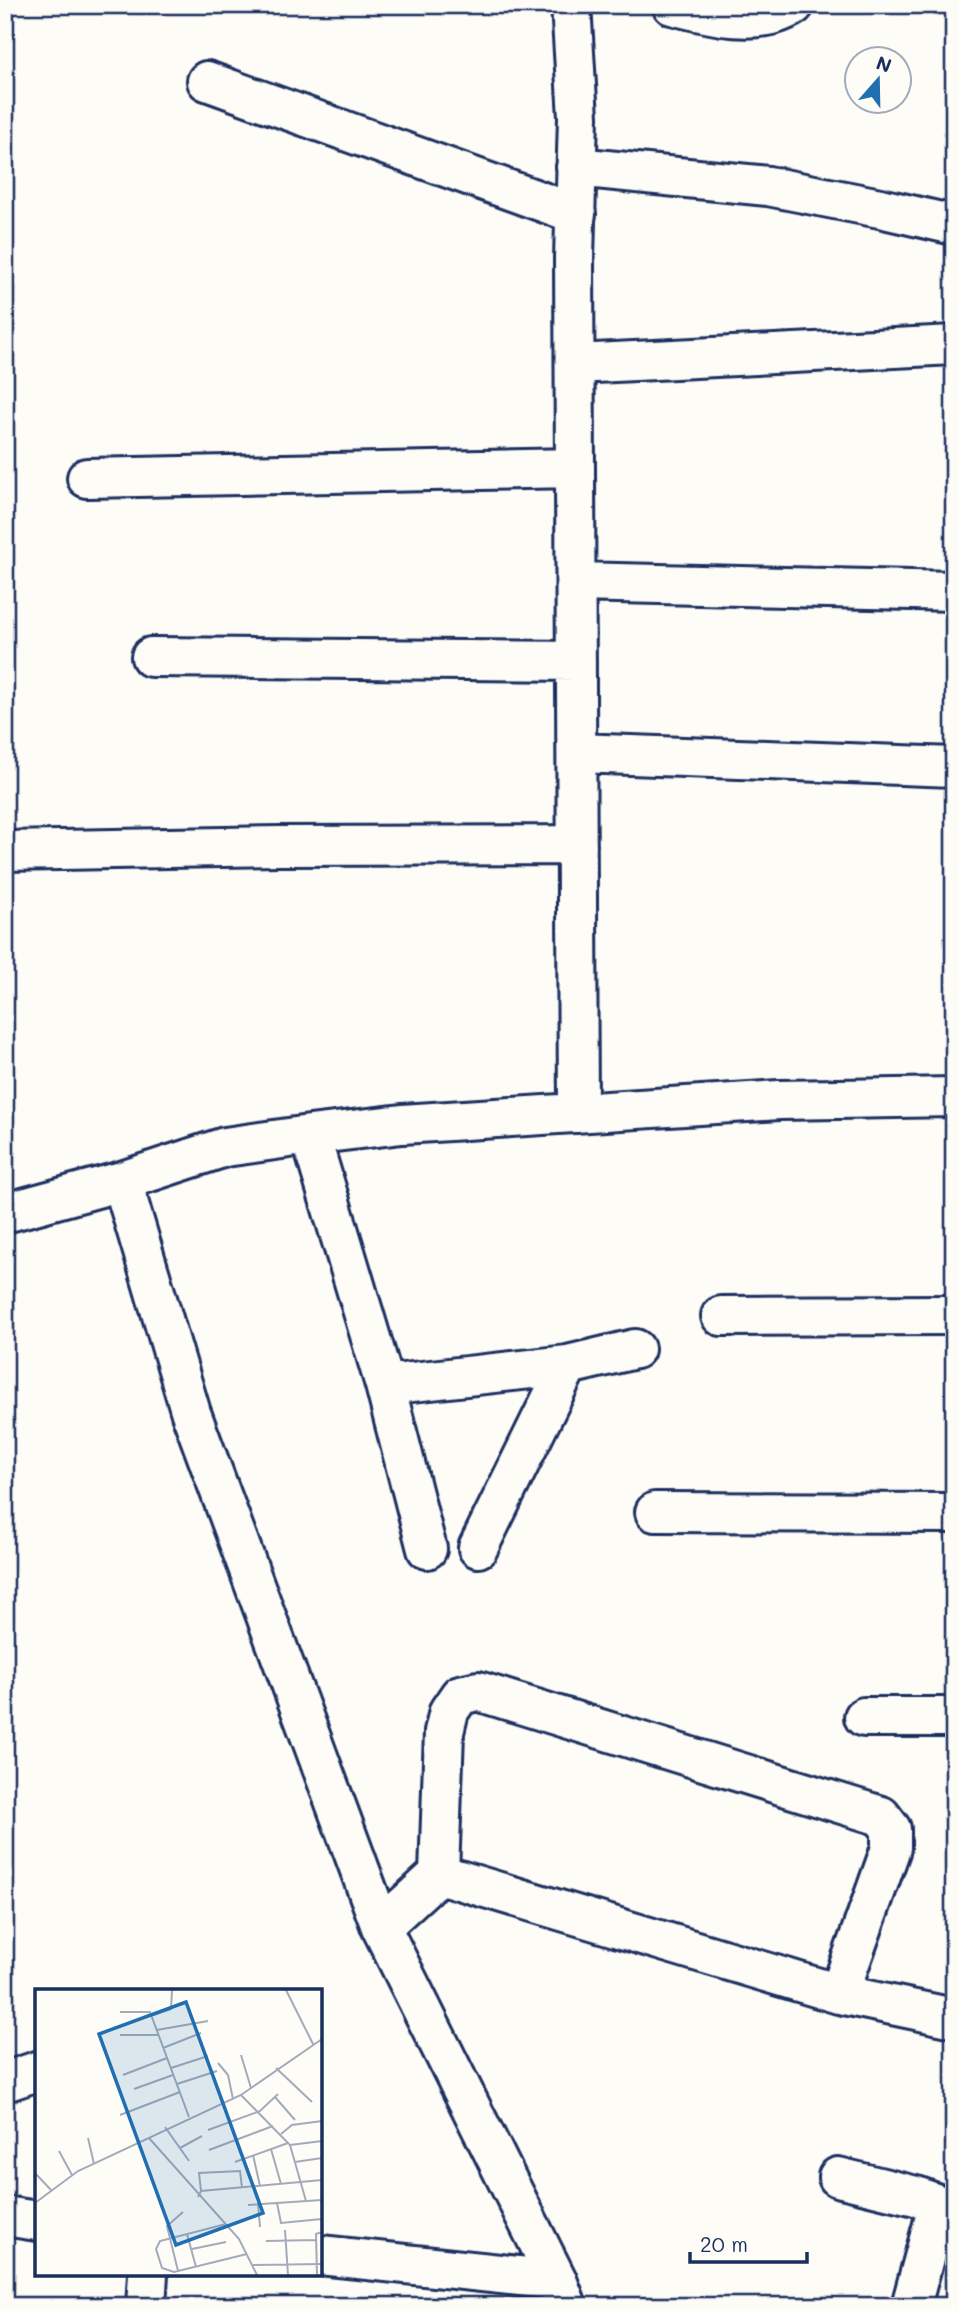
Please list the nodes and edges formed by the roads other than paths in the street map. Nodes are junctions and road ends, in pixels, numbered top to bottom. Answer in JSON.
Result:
{"nodes":[{"id":1,"x":672,"y":5,"type":"edge"},
{"id":2,"x":794,"y":5,"type":"edge"},
{"id":3,"x":579,"y":6,"type":"edge"},
{"id":4,"x":206,"y":81,"type":"dead end"},
{"id":5,"x":576,"y":167,"type":"junction"},
{"id":6,"x":576,"y":214,"type":"junction"},
{"id":7,"x":954,"y":225,"type":"edge"},
{"id":8,"x":954,"y":345,"type":"edge"},
{"id":9,"x":575,"y":364,"type":"junction"},
{"id":10,"x":575,"y":468,"type":"junction"},
{"id":11,"x":87,"y":478,"type":"dead end"},
{"id":12,"x":576,"y":582,"type":"junction"},
{"id":13,"x":954,"y":591,"type":"edge"},
{"id":14,"x":151,"y":657,"type":"dead end"},
{"id":15,"x":576,"y":662,"type":"junction"},
{"id":16,"x":576,"y":753,"type":"junction"},
{"id":17,"x":954,"y":767,"type":"edge"},
{"id":18,"x":577,"y":845,"type":"junction"},
{"id":19,"x":5,"y":851,"type":"edge"},
{"id":20,"x":954,"y":1097,"type":"edge"},
{"id":21,"x":578,"y":1113,"type":"junction"},
{"id":22,"x":310,"y":1135,"type":"junction"},
{"id":23,"x":122,"y":1181,"type":"junction"},
{"id":24,"x":5,"y":1213,"type":"edge"},
{"id":25,"x":954,"y":1315,"type":"edge"},
{"id":26,"x":721,"y":1316,"type":"dead end"},
{"id":27,"x":635,"y":1349,"type":"dead end"},
{"id":28,"x":568,"y":1365,"type":"junction"},
{"id":29,"x":385,"y":1385,"type":"junction"},
{"id":30,"x":655,"y":1512,"type":"dead end"},
{"id":31,"x":954,"y":1513,"type":"edge"},
{"id":32,"x":427,"y":1549,"type":"dead end"},
{"id":33,"x":478,"y":1549,"type":"dead end"},
{"id":34,"x":864,"y":1717,"type":"dead end"},
{"id":35,"x":954,"y":1717,"type":"edge"},
{"id":36,"x":439,"y":1874,"type":"junction"},
{"id":37,"x":381,"y":1927,"type":"junction"},
{"id":38,"x":839,"y":1994,"type":"junction"},
{"id":39,"x":954,"y":2018,"type":"edge"},
{"id":40,"x":35,"y":2072,"type":"edge"},
{"id":41,"x":5,"y":2082,"type":"edge"},
{"id":42,"x":838,"y":2177,"type":"dead end"},
{"id":43,"x":946,"y":2208,"type":"edge"},
{"id":44,"x":5,"y":2216,"type":"edge"},
{"id":45,"x":35,"y":2221,"type":"edge"},
{"id":46,"x":322,"y":2255,"type":"edge"},
{"id":47,"x":148,"y":2276,"type":"edge"},
{"id":48,"x":562,"y":2293,"type":"edge"},
{"id":49,"x":146,"y":2306,"type":"edge"},
{"id":50,"x":911,"y":2306,"type":"edge"}],
"edges":[{"from":1,"to":2,"type":"street"},
{"from":3,"to":5,"type":"street"},
{"from":4,"to":6,"type":"street"},
{"from":5,"to":6,"type":"street"},
{"from":5,"to":7,"type":"street"},
{"from":6,"to":9,"type":"street"},
{"from":8,"to":9,"type":"street"},
{"from":9,"to":10,"type":"street"},
{"from":10,"to":11,"type":"street"},
{"from":10,"to":12,"type":"street"},
{"from":12,"to":13,"type":"street"},
{"from":12,"to":15,"type":"street"},
{"from":14,"to":15,"type":"street"},
{"from":15,"to":16,"type":"street"},
{"from":16,"to":17,"type":"street"},
{"from":16,"to":18,"type":"street"},
{"from":18,"to":19,"type":"street"},
{"from":18,"to":21,"type":"street"},
{"from":20,"to":21,"type":"street"},
{"from":21,"to":22,"type":"street"},
{"from":22,"to":23,"type":"street"},
{"from":22,"to":29,"type":"street"},
{"from":23,"to":24,"type":"street"},
{"from":23,"to":37,"type":"street"},
{"from":25,"to":26,"type":"street"},
{"from":27,"to":28,"type":"street"},
{"from":28,"to":29,"type":"street"},
{"from":28,"to":33,"type":"street"},
{"from":29,"to":32,"type":"street"},
{"from":30,"to":31,"type":"street"},
{"from":34,"to":35,"type":"street"},
{"from":36,"to":37,"type":"street"},
{"from":36,"to":38,"type":"street"},
{"from":36,"to":38,"type":"street"},
{"from":37,"to":48,"type":"street"},
{"from":38,"to":39,"type":"street"},
{"from":40,"to":41,"type":"street"},
{"from":42,"to":43,"type":"street"},
{"from":43,"to":50,"type":"street"},
{"from":44,"to":45,"type":"street"},
{"from":46,"to":48,"type":"street"},
{"from":47,"to":49,"type":"street"}]}
